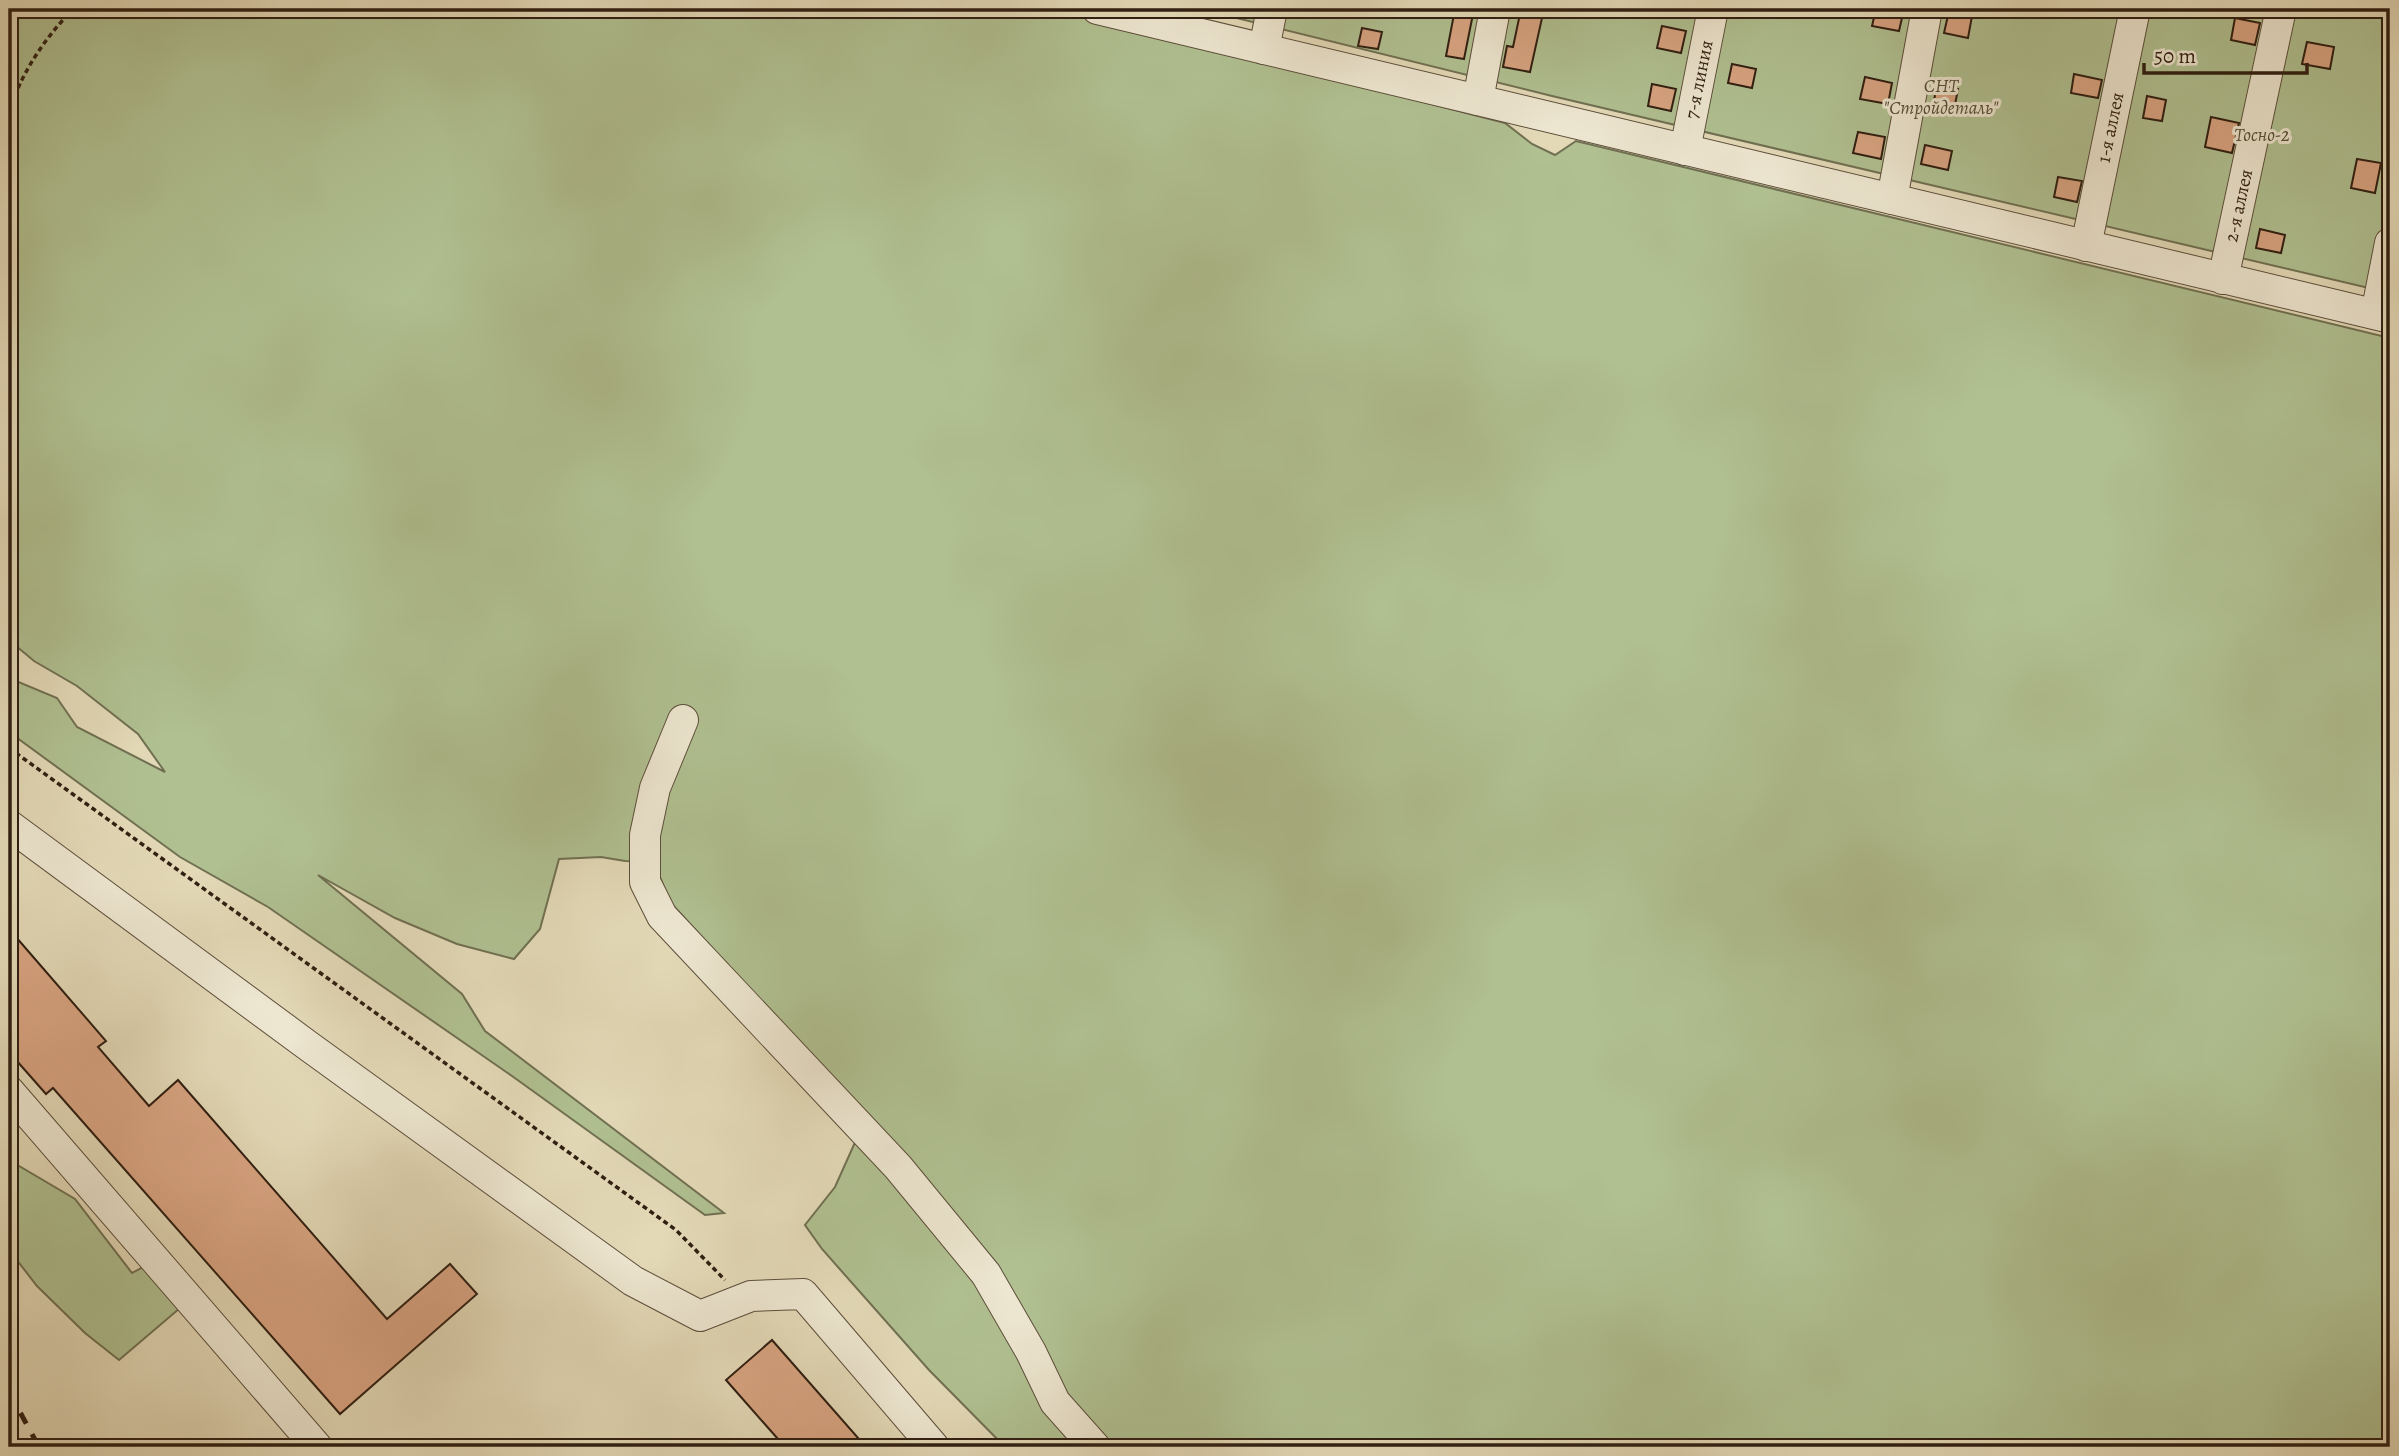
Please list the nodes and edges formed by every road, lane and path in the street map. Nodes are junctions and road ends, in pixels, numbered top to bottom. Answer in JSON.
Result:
{"nodes":[{"id":1,"x":73,"y":9,"type":"edge"},
{"id":2,"x":1097,"y":9,"type":"edge"},
{"id":3,"x":1272,"y":9,"type":"edge"},
{"id":4,"x":1495,"y":9,"type":"edge"},
{"id":5,"x":1713,"y":9,"type":"edge"},
{"id":6,"x":1927,"y":9,"type":"edge"},
{"id":7,"x":2135,"y":9,"type":"edge"},
{"id":8,"x":2281,"y":9,"type":"edge"},
{"id":9,"x":1264,"y":49,"type":"junction"},
{"id":10,"x":1478,"y":100,"type":"junction"},
{"id":11,"x":9,"y":112,"type":"edge"},
{"id":12,"x":1685,"y":150,"type":"junction"},
{"id":13,"x":1892,"y":199,"type":"junction"},
{"id":14,"x":2390,"y":243,"type":"edge"},
{"id":15,"x":2086,"y":246,"type":"junction"},
{"id":16,"x":2223,"y":279,"type":"junction"},
{"id":17,"x":2383,"y":316,"type":"edge"},
{"id":18,"x":683,"y":719,"type":"dead end"},
{"id":19,"x":9,"y":748,"type":"edge"},
{"id":20,"x":9,"y":825,"type":"edge"},
{"id":21,"x":9,"y":1091,"type":"edge"},
{"id":22,"x":744,"y":1298,"type":"junction"},
{"id":23,"x":317,"y":1447,"type":"edge"},
{"id":24,"x":934,"y":1447,"type":"edge"},
{"id":25,"x":1095,"y":1447,"type":"edge"}],
"edges":[{"from":1,"to":11,"type":"path"},
{"from":2,"to":9,"type":"street"},
{"from":3,"to":9,"type":"street"},
{"from":4,"to":10,"type":"street"},
{"from":5,"to":12,"type":"street","name":"7-я линия"},
{"from":6,"to":13,"type":"street"},
{"from":7,"to":15,"type":"street","name":"1-я аллея"},
{"from":8,"to":16,"type":"street","name":"2-я аллея"},
{"from":9,"to":10,"type":"street"},
{"from":10,"to":12,"type":"street"},
{"from":12,"to":13,"type":"street"},
{"from":13,"to":15,"type":"street"},
{"from":14,"to":17,"type":"street"},
{"from":15,"to":16,"type":"street"},
{"from":16,"to":17,"type":"street"},
{"from":18,"to":25,"type":"street"},
{"from":19,"to":22,"type":"path"},
{"from":20,"to":22,"type":"street"},
{"from":21,"to":23,"type":"street"},
{"from":22,"to":24,"type":"street"}]}
